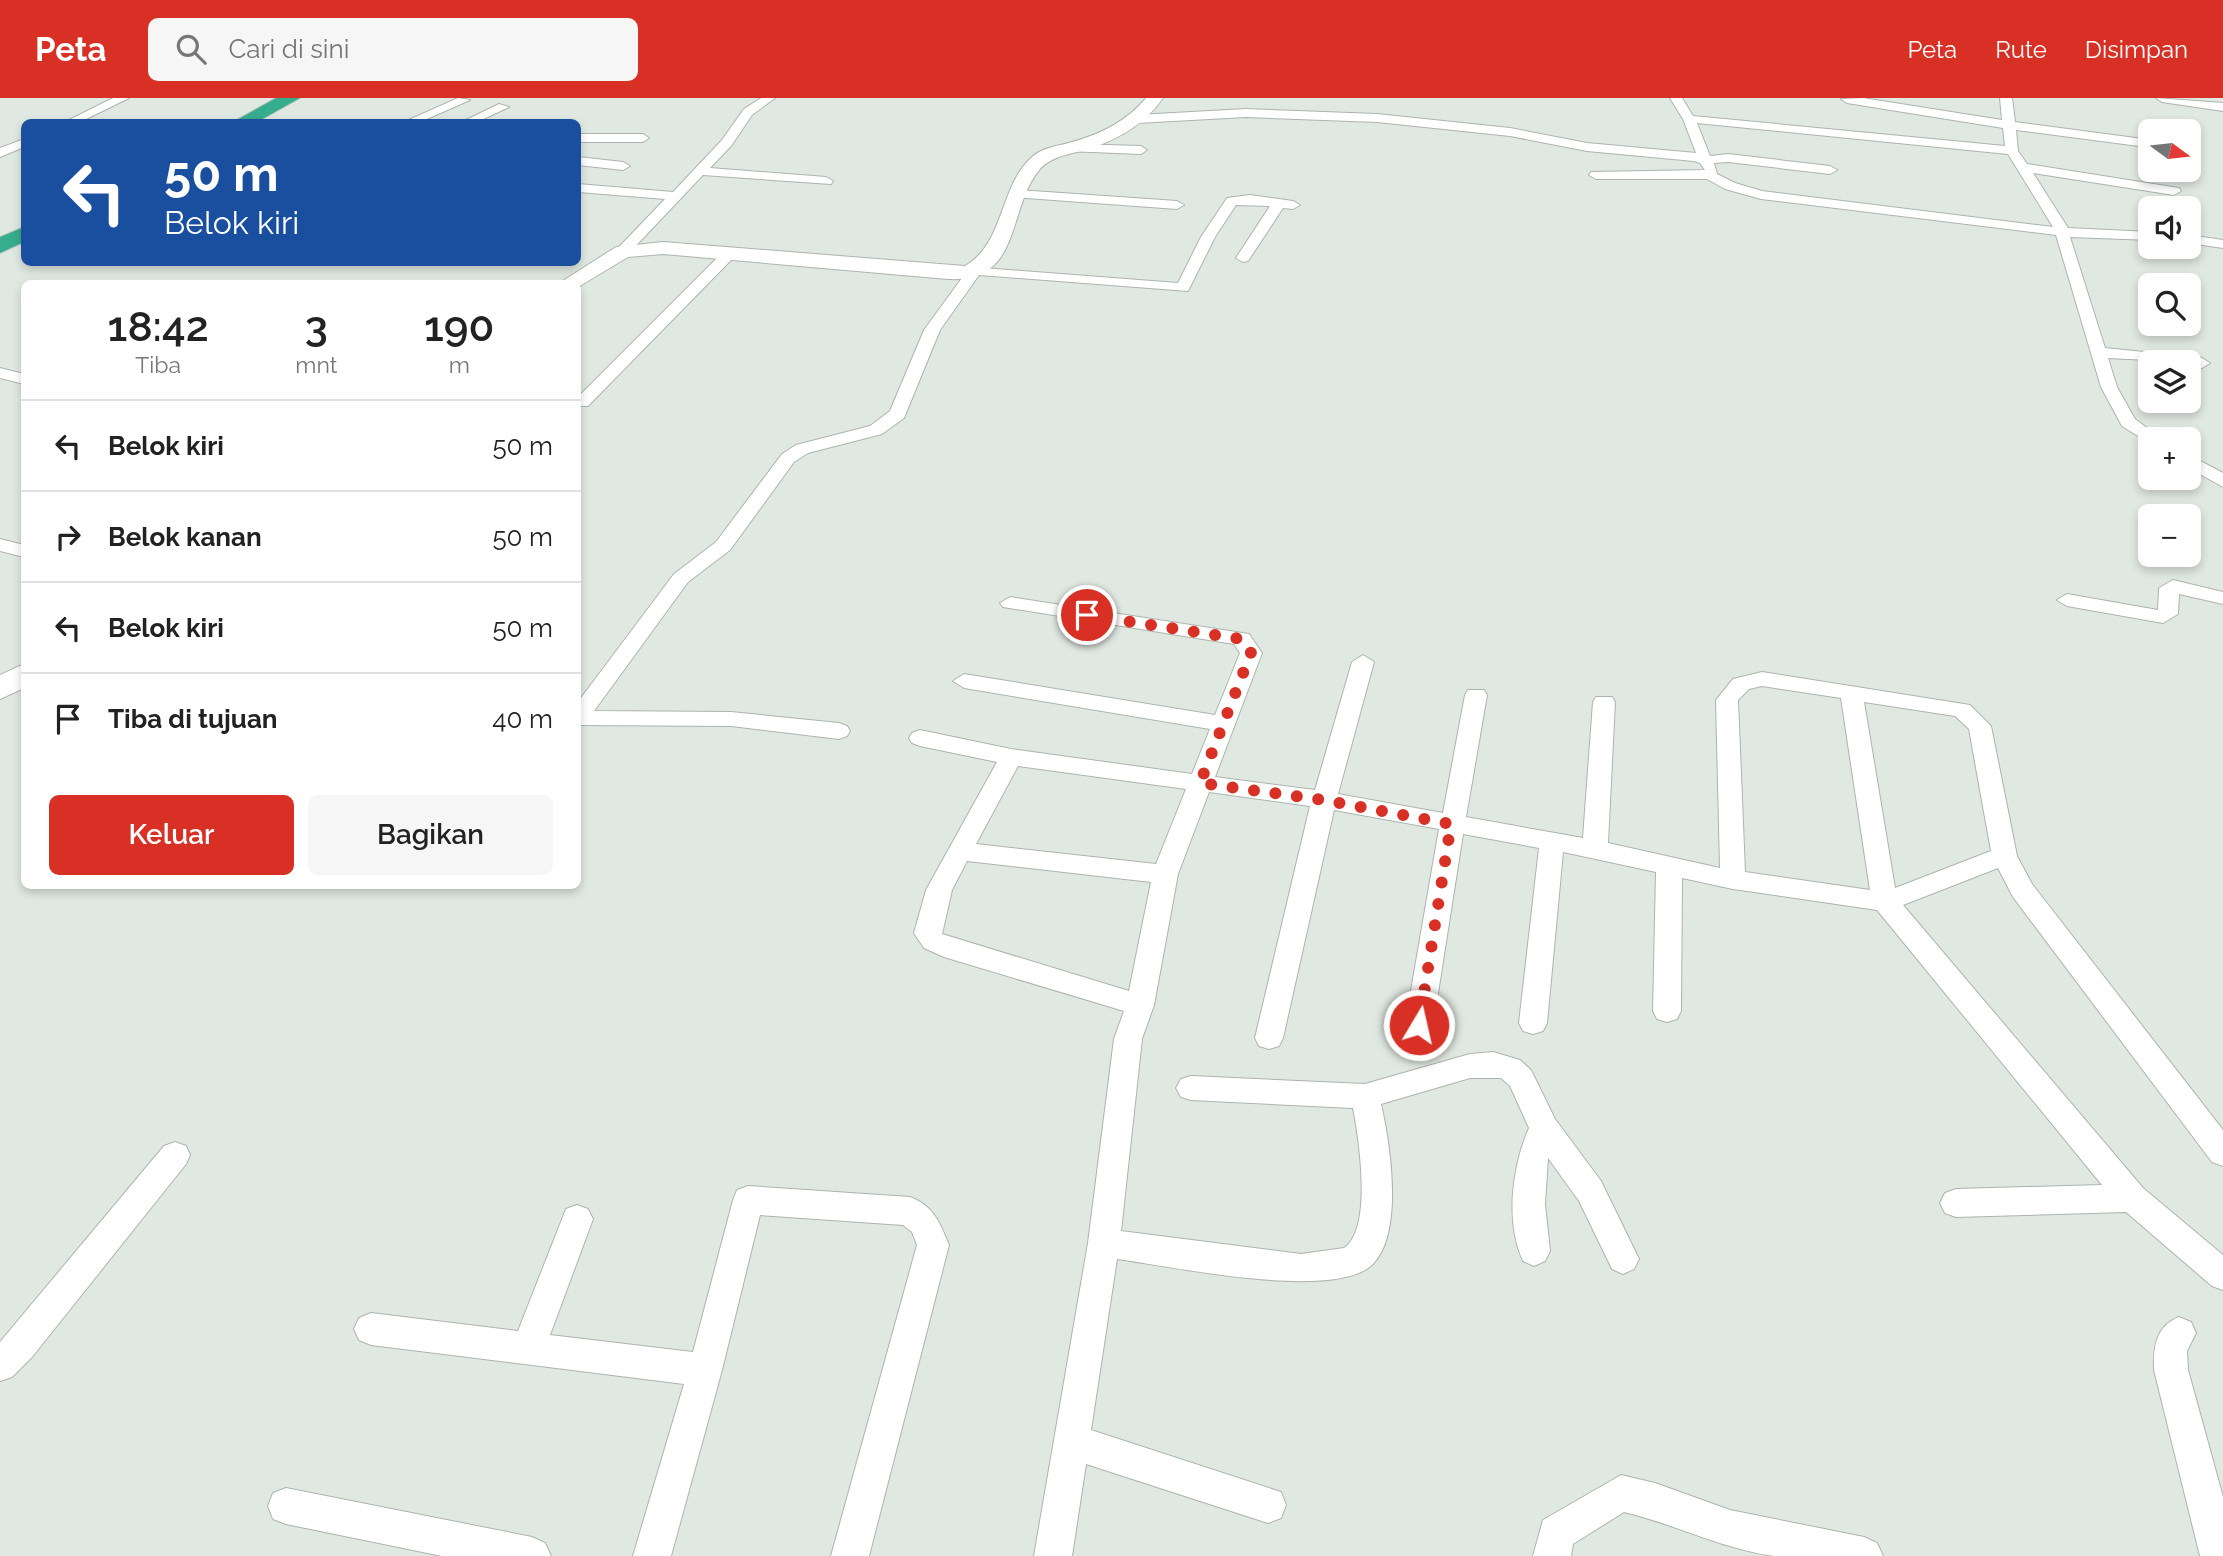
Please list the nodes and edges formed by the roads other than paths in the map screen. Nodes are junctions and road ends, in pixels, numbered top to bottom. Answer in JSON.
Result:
{"nodes":[{"id":1,"x":123,"y":98,"type":"edge"},
{"id":2,"x":291,"y":98,"type":"edge"},
{"id":3,"x":769,"y":98,"type":"edge"},
{"id":4,"x":1155,"y":98,"type":"edge"},
{"id":5,"x":1676,"y":98,"type":"edge"},
{"id":6,"x":2006,"y":98,"type":"edge"},
{"id":7,"x":2162,"y":98,"type":"edge"},
{"id":8,"x":1847,"y":99,"type":"edge"},
{"id":9,"x":464,"y":100,"type":"edge"},
{"id":10,"x":503,"y":107,"type":"dead end"},
{"id":11,"x":2223,"y":107,"type":"edge"},
{"id":12,"x":78,"y":119,"type":"edge"},
{"id":13,"x":249,"y":119,"type":"edge"},
{"id":14,"x":417,"y":119,"type":"edge"},
{"id":15,"x":475,"y":119,"type":"edge"},
{"id":16,"x":1137,"y":119,"type":"junction"},
{"id":17,"x":1689,"y":119,"type":"junction"},
{"id":18,"x":2008,"y":125,"type":"junction"},
{"id":19,"x":581,"y":138,"type":"edge"},
{"id":20,"x":643,"y":138,"type":"dead end"},
{"id":21,"x":2138,"y":142,"type":"dead end"},
{"id":22,"x":21,"y":144,"type":"edge"},
{"id":23,"x":1071,"y":148,"type":"junction"},
{"id":24,"x":1141,"y":150,"type":"dead end"},
{"id":25,"x":2012,"y":151,"type":"junction"},
{"id":26,"x":0,"y":153,"type":"edge"},
{"id":27,"x":1705,"y":160,"type":"junction"},
{"id":28,"x":581,"y":161,"type":"edge"},
{"id":29,"x":623,"y":166,"type":"dead end"},
{"id":30,"x":2022,"y":167,"type":"junction"},
{"id":31,"x":1830,"y":170,"type":"dead end"},
{"id":32,"x":699,"y":172,"type":"junction"},
{"id":33,"x":1596,"y":175,"type":"dead end"},
{"id":34,"x":1710,"y":175,"type":"junction"},
{"id":35,"x":826,"y":181,"type":"dead end"},
{"id":36,"x":581,"y":188,"type":"edge"},
{"id":37,"x":2174,"y":191,"type":"dead end"},
{"id":38,"x":1018,"y":194,"type":"junction"},
{"id":39,"x":675,"y":196,"type":"junction"},
{"id":40,"x":1177,"y":205,"type":"dead end"},
{"id":41,"x":2062,"y":232,"type":"junction"},
{"id":42,"x":2138,"y":235,"type":"edge"},
{"id":43,"x":21,"y":236,"type":"edge"},
{"id":44,"x":2201,"y":241,"type":"edge"},
{"id":45,"x":2223,"y":244,"type":"edge"},
{"id":46,"x":0,"y":246,"type":"edge"},
{"id":47,"x":623,"y":251,"type":"junction"},
{"id":48,"x":731,"y":252,"type":"junction"},
{"id":49,"x":1243,"y":258,"type":"dead end"},
{"id":50,"x":975,"y":270,"type":"junction"},
{"id":51,"x":575,"y":280,"type":"edge"},
{"id":52,"x":2098,"y":352,"type":"junction"},
{"id":53,"x":2202,"y":363,"type":"dead end"},
{"id":54,"x":0,"y":373,"type":"edge"},
{"id":55,"x":21,"y":378,"type":"edge"},
{"id":56,"x":582,"y":402,"type":"dead end"},
{"id":57,"x":2138,"y":429,"type":"edge"},
{"id":58,"x":2201,"y":467,"type":"edge"},
{"id":59,"x":2223,"y":481,"type":"edge"},
{"id":60,"x":0,"y":545,"type":"edge"},
{"id":61,"x":21,"y":550,"type":"edge"},
{"id":62,"x":2223,"y":598,"type":"edge"},
{"id":63,"x":2067,"y":600,"type":"dead end"},
{"id":64,"x":1010,"y":603,"type":"dead end"},
{"id":65,"x":1363,"y":662,"type":"dead end"},
{"id":66,"x":21,"y":676,"type":"edge"},
{"id":67,"x":964,"y":681,"type":"dead end"},
{"id":68,"x":0,"y":689,"type":"edge"},
{"id":69,"x":1851,"y":692,"type":"junction"},
{"id":70,"x":1476,"y":695,"type":"dead end"},
{"id":71,"x":1604,"y":702,"type":"dead end"},
{"id":72,"x":581,"y":714,"type":"edge"},
{"id":73,"x":581,"y":718,"type":"edge"},
{"id":74,"x":1222,"y":724,"type":"junction"},
{"id":75,"x":839,"y":731,"type":"dead end"},
{"id":76,"x":920,"y":738,"type":"dead end"},
{"id":77,"x":1011,"y":757,"type":"junction"},
{"id":78,"x":1200,"y":783,"type":"junction"},
{"id":79,"x":1324,"y":800,"type":"junction"},
{"id":80,"x":1451,"y":824,"type":"junction"},
{"id":81,"x":1552,"y":843,"type":"junction"},
{"id":82,"x":1595,"y":849,"type":"junction"},
{"id":83,"x":959,"y":851,"type":"junction"},
{"id":84,"x":2004,"y":856,"type":"junction"},
{"id":85,"x":1669,"y":864,"type":"junction"},
{"id":86,"x":1165,"y":874,"type":"junction"},
{"id":87,"x":1733,"y":880,"type":"junction"},
{"id":88,"x":1885,"y":902,"type":"junction"},
{"id":89,"x":1140,"y":1005,"type":"junction"},
{"id":90,"x":1667,"y":1011,"type":"dead end"},
{"id":91,"x":1533,"y":1023,"type":"dead end"},
{"id":92,"x":1419,"y":1025,"type":"dead end"},
{"id":93,"x":1269,"y":1038,"type":"dead end"},
{"id":94,"x":1191,"y":1088,"type":"dead end"},
{"id":95,"x":1365,"y":1096,"type":"junction"},
{"id":96,"x":1544,"y":1128,"type":"junction"},
{"id":97,"x":2223,"y":1153,"type":"edge"},
{"id":98,"x":175,"y":1155,"type":"dead end"},
{"id":99,"x":2132,"y":1198,"type":"junction"},
{"id":100,"x":1956,"y":1203,"type":"dead end"},
{"id":101,"x":577,"y":1219,"type":"dead end"},
{"id":102,"x":1104,"y":1243,"type":"junction"},
{"id":103,"x":1534,"y":1251,"type":"dead end"},
{"id":104,"x":1623,"y":1259,"type":"dead end"},
{"id":105,"x":2223,"y":1275,"type":"edge"},
{"id":106,"x":371,"y":1329,"type":"dead end"},
{"id":107,"x":2179,"y":1333,"type":"dead end"},
{"id":108,"x":528,"y":1348,"type":"junction"},
{"id":109,"x":0,"y":1365,"type":"edge"},
{"id":110,"x":705,"y":1370,"type":"junction"},
{"id":111,"x":1073,"y":1442,"type":"junction"},
{"id":112,"x":1268,"y":1505,"type":"dead end"},
{"id":113,"x":286,"y":1506,"type":"dead end"},
{"id":114,"x":531,"y":1556,"type":"edge"},
{"id":115,"x":652,"y":1556,"type":"edge"},
{"id":116,"x":850,"y":1556,"type":"edge"},
{"id":117,"x":1053,"y":1556,"type":"edge"},
{"id":118,"x":1552,"y":1556,"type":"edge"},
{"id":119,"x":1864,"y":1556,"type":"edge"},
{"id":120,"x":2219,"y":1556,"type":"edge"}],
"edges":[{"from":1,"to":12,"type":"street"},
{"from":2,"to":13,"type":"highway"},
{"from":3,"to":32,"type":"street"},
{"from":4,"to":16,"type":"street"},
{"from":5,"to":17,"type":"street"},
{"from":6,"to":18,"type":"street"},
{"from":7,"to":11,"type":"street"},
{"from":8,"to":18,"type":"street"},
{"from":9,"to":14,"type":"street"},
{"from":10,"to":15,"type":"street"},
{"from":16,"to":23,"type":"street"},
{"from":16,"to":27,"type":"street"},
{"from":17,"to":25,"type":"street"},
{"from":17,"to":27,"type":"street"},
{"from":18,"to":21,"type":"street"},
{"from":18,"to":25,"type":"street"},
{"from":19,"to":20,"type":"street"},
{"from":22,"to":26,"type":"street"},
{"from":23,"to":24,"type":"street"},
{"from":23,"to":38,"type":"street"},
{"from":25,"to":30,"type":"street"},
{"from":27,"to":31,"type":"street"},
{"from":27,"to":34,"type":"street"},
{"from":28,"to":29,"type":"street"},
{"from":30,"to":37,"type":"street"},
{"from":30,"to":41,"type":"street"},
{"from":32,"to":35,"type":"street"},
{"from":32,"to":39,"type":"street"},
{"from":33,"to":34,"type":"street"},
{"from":34,"to":41,"type":"street"},
{"from":36,"to":39,"type":"street"},
{"from":38,"to":40,"type":"street"},
{"from":38,"to":50,"type":"street"},
{"from":39,"to":47,"type":"street"},
{"from":41,"to":42,"type":"street"},
{"from":41,"to":52,"type":"street"},
{"from":43,"to":46,"type":"highway"},
{"from":44,"to":45,"type":"street"},
{"from":47,"to":48,"type":"street"},
{"from":47,"to":51,"type":"street"},
{"from":48,"to":50,"type":"street"},
{"from":48,"to":56,"type":"street"},
{"from":49,"to":50,"type":"street"},
{"from":50,"to":72,"type":"street"},
{"from":52,"to":53,"type":"street"},
{"from":52,"to":57,"type":"street"},
{"from":54,"to":55,"type":"street"},
{"from":58,"to":59,"type":"street"},
{"from":60,"to":61,"type":"street"},
{"from":62,"to":63,"type":"street"},
{"from":64,"to":74,"type":"street"},
{"from":65,"to":79,"type":"street"},
{"from":66,"to":68,"type":"street"},
{"from":67,"to":74,"type":"street"},
{"from":69,"to":84,"type":"street"},
{"from":69,"to":87,"type":"street"},
{"from":69,"to":88,"type":"street"},
{"from":70,"to":80,"type":"street"},
{"from":71,"to":82,"type":"street"},
{"from":73,"to":75,"type":"street"},
{"from":74,"to":78,"type":"street"},
{"from":76,"to":77,"type":"street"},
{"from":77,"to":78,"type":"street"},
{"from":77,"to":83,"type":"street"},
{"from":78,"to":79,"type":"street"},
{"from":78,"to":86,"type":"street"},
{"from":79,"to":80,"type":"street"},
{"from":79,"to":93,"type":"street"},
{"from":80,"to":81,"type":"street"},
{"from":80,"to":92,"type":"street"},
{"from":81,"to":82,"type":"street"},
{"from":81,"to":91,"type":"street"},
{"from":82,"to":85,"type":"street"},
{"from":83,"to":86,"type":"street"},
{"from":83,"to":89,"type":"street"},
{"from":84,"to":88,"type":"street"},
{"from":84,"to":97,"type":"street"},
{"from":85,"to":87,"type":"street"},
{"from":85,"to":90,"type":"street"},
{"from":86,"to":89,"type":"street"},
{"from":87,"to":88,"type":"street"},
{"from":88,"to":99,"type":"street"},
{"from":89,"to":102,"type":"street"},
{"from":94,"to":95,"type":"street"},
{"from":95,"to":96,"type":"street"},
{"from":95,"to":102,"type":"street"},
{"from":96,"to":103,"type":"street"},
{"from":96,"to":104,"type":"street"},
{"from":98,"to":109,"type":"street"},
{"from":99,"to":100,"type":"street"},
{"from":99,"to":105,"type":"street"},
{"from":101,"to":108,"type":"street"},
{"from":102,"to":111,"type":"street"},
{"from":106,"to":108,"type":"street"},
{"from":107,"to":120,"type":"street"},
{"from":108,"to":110,"type":"street"},
{"from":110,"to":115,"type":"street"},
{"from":110,"to":116,"type":"street"},
{"from":111,"to":112,"type":"street"},
{"from":111,"to":117,"type":"street"},
{"from":113,"to":114,"type":"street"},
{"from":118,"to":119,"type":"street"}]}
